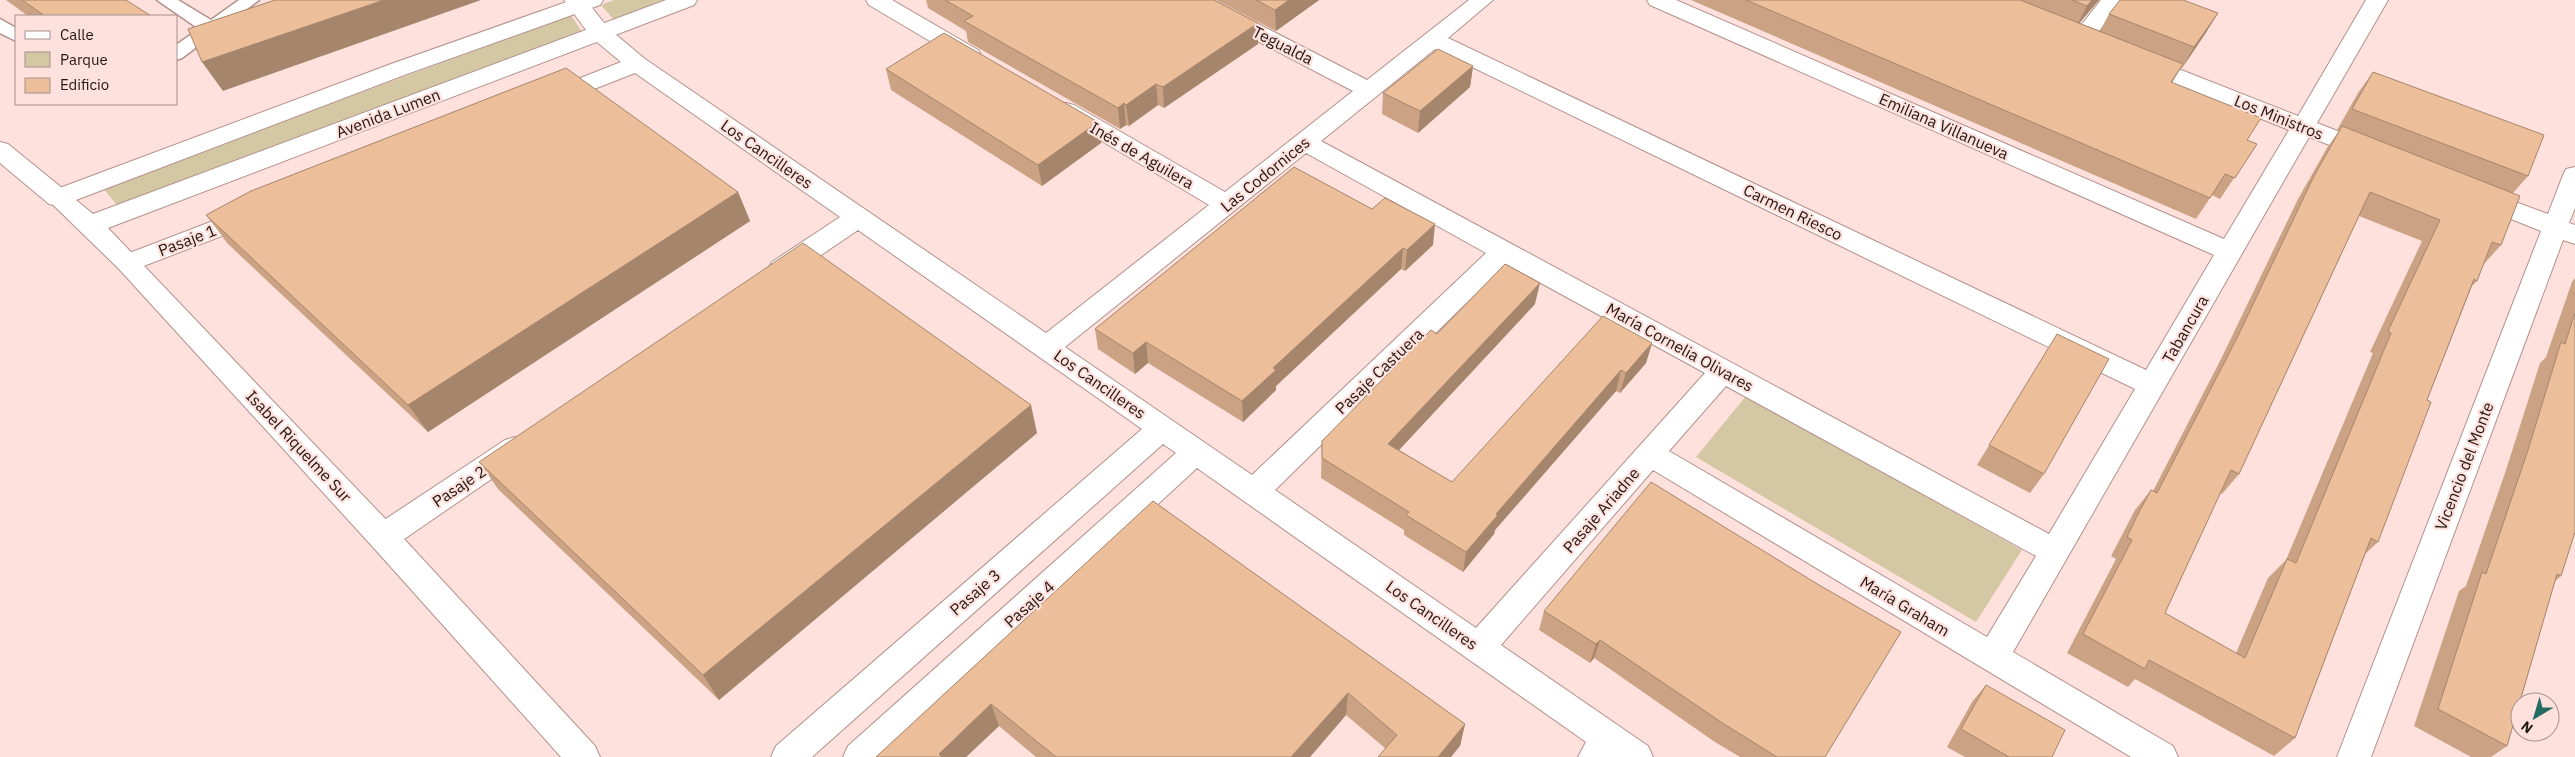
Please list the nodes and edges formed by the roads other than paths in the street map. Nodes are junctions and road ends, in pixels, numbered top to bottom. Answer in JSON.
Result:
{"nodes":[{"id":1,"x":166,"y":0,"type":"edge"},
{"id":2,"x":250,"y":0,"type":"edge"},
{"id":3,"x":686,"y":0,"type":"edge"},
{"id":4,"x":877,"y":0,"type":"edge"},
{"id":5,"x":1196,"y":0,"type":"edge"},
{"id":6,"x":1482,"y":0,"type":"edge"},
{"id":7,"x":1658,"y":0,"type":"edge"},
{"id":8,"x":2112,"y":0,"type":"edge"},
{"id":9,"x":2377,"y":0,"type":"edge"},
{"id":10,"x":582,"y":2,"type":"edge"},
{"id":11,"x":0,"y":24,"type":"edge"},
{"id":12,"x":212,"y":29,"type":"junction"},
{"id":13,"x":600,"y":33,"type":"junction"},
{"id":14,"x":15,"y":35,"type":"edge"},
{"id":15,"x":1433,"y":39,"type":"junction"},
{"id":16,"x":178,"y":53,"type":"edge"},
{"id":17,"x":637,"y":64,"type":"junction"},
{"id":18,"x":988,"y":65,"type":"edge"},
{"id":19,"x":1369,"y":90,"type":"junction"},
{"id":20,"x":1047,"y":100,"type":"edge"},
{"id":21,"x":530,"y":106,"type":"edge"},
{"id":22,"x":2303,"y":127,"type":"junction"},
{"id":23,"x":1304,"y":142,"type":"junction"},
{"id":24,"x":0,"y":150,"type":"edge"},
{"id":25,"x":2384,"y":159,"type":"edge"},
{"id":26,"x":2575,"y":175,"type":"edge"},
{"id":27,"x":2456,"y":188,"type":"edge"},
{"id":28,"x":58,"y":198,"type":"junction"},
{"id":29,"x":1227,"y":204,"type":"junction"},
{"id":30,"x":269,"y":208,"type":"edge"},
{"id":31,"x":859,"y":217,"type":"junction"},
{"id":32,"x":90,"y":225,"type":"junction"},
{"id":33,"x":2565,"y":231,"type":"edge"},
{"id":34,"x":1503,"y":251,"type":"junction"},
{"id":35,"x":2230,"y":252,"type":"junction"},
{"id":36,"x":128,"y":263,"type":"junction"},
{"id":37,"x":757,"y":286,"type":"edge"},
{"id":38,"x":1047,"y":347,"type":"junction"},
{"id":39,"x":1723,"y":371,"type":"junction"},
{"id":40,"x":2152,"y":385,"type":"junction"},
{"id":41,"x":1163,"y":427,"type":"junction"},
{"id":42,"x":535,"y":435,"type":"edge"},
{"id":43,"x":1197,"y":451,"type":"junction"},
{"id":44,"x":1650,"y":454,"type":"junction"},
{"id":45,"x":1255,"y":491,"type":"junction"},
{"id":46,"x":383,"y":537,"type":"junction"},
{"id":47,"x":2055,"y":552,"type":"junction"},
{"id":48,"x":1478,"y":648,"type":"junction"},
{"id":49,"x":1993,"y":658,"type":"junction"},
{"id":50,"x":1602,"y":748,"type":"edge"},
{"id":51,"x":584,"y":757,"type":"edge"},
{"id":52,"x":788,"y":757,"type":"edge"},
{"id":53,"x":860,"y":757,"type":"edge"},
{"id":54,"x":1636,"y":757,"type":"edge"},
{"id":55,"x":2161,"y":757,"type":"edge"},
{"id":56,"x":2354,"y":757,"type":"edge"}],
"edges":[{"from":1,"to":12,"type":"lane"},
{"from":2,"to":12,"type":"lane"},
{"from":3,"to":13,"type":"street","name":"Avenida Lumen"},
{"from":4,"to":18,"type":"street"},
{"from":5,"to":19,"type":"street","name":"Tegualda"},
{"from":6,"to":15,"type":"street","name":"Las Codornices"},
{"from":7,"to":35,"type":"street","name":"Emiliana Villanueva"},
{"from":8,"to":22,"type":"street","name":"Los Ministros"},
{"from":9,"to":22,"type":"street","name":"Tabancura"},
{"from":10,"to":13,"type":"street","name":"Los Cancilleres"},
{"from":10,"to":28,"type":"street"},
{"from":11,"to":14,"type":"lane"},
{"from":12,"to":16,"type":"lane"},
{"from":13,"to":17,"type":"street","name":"Los Cancilleres"},
{"from":13,"to":32,"type":"street","name":"Avenida Lumen"},
{"from":15,"to":19,"type":"street","name":"Las Codornices"},
{"from":15,"to":40,"type":"street","name":"Carmen Riesco"},
{"from":17,"to":21,"type":"street"},
{"from":17,"to":31,"type":"street","name":"Los Cancilleres"},
{"from":19,"to":23,"type":"street","name":"Las Codornices"},
{"from":20,"to":29,"type":"street","name":"Inés de Aguilera"},
{"from":22,"to":25,"type":"street","name":"Los Ministros"},
{"from":22,"to":35,"type":"street","name":"Tabancura"},
{"from":23,"to":29,"type":"street","name":"Las Codornices"},
{"from":23,"to":34,"type":"street","name":"María Cornelia Olivares"},
{"from":24,"to":28,"type":"street","name":"Isabel Riquelme Sur"},
{"from":26,"to":33,"type":"street","name":"Vicencio del Monte"},
{"from":27,"to":33,"type":"street"},
{"from":28,"to":32,"type":"street","name":"Isabel Riquelme Sur"},
{"from":29,"to":38,"type":"street","name":"Las Codornices"},
{"from":30,"to":36,"type":"street","name":"Pasaje 1"},
{"from":31,"to":37,"type":"street"},
{"from":31,"to":38,"type":"street","name":"Los Cancilleres"},
{"from":32,"to":36,"type":"street","name":"Isabel Riquelme Sur"},
{"from":33,"to":56,"type":"street","name":"Vicencio del Monte"},
{"from":34,"to":39,"type":"street","name":"María Cornelia Olivares"},
{"from":34,"to":45,"type":"street","name":"Pasaje Castuera"},
{"from":35,"to":40,"type":"street","name":"Tabancura"},
{"from":36,"to":46,"type":"street","name":"Isabel Riquelme Sur"},
{"from":38,"to":41,"type":"street","name":"Los Cancilleres"},
{"from":39,"to":44,"type":"street","name":"Pasaje Ariadne"},
{"from":39,"to":47,"type":"street","name":"María Cornelia Olivares"},
{"from":40,"to":47,"type":"street","name":"Tabancura"},
{"from":41,"to":43,"type":"street","name":"Los Cancilleres"},
{"from":41,"to":52,"type":"street","name":"Pasaje 3"},
{"from":42,"to":46,"type":"street","name":"Pasaje 2"},
{"from":43,"to":45,"type":"street","name":"Los Cancilleres"},
{"from":43,"to":53,"type":"street","name":"Pasaje 4"},
{"from":44,"to":48,"type":"street","name":"Pasaje Ariadne"},
{"from":44,"to":49,"type":"street","name":"María Graham"},
{"from":45,"to":48,"type":"street","name":"Los Cancilleres"},
{"from":46,"to":51,"type":"street","name":"Isabel Riquelme Sur"},
{"from":47,"to":49,"type":"street","name":"Tabancura"},
{"from":48,"to":50,"type":"street","name":"Los Cancilleres"},
{"from":49,"to":55,"type":"street","name":"María Graham"},
{"from":50,"to":54,"type":"street","name":"Los Cancilleres"}]}
